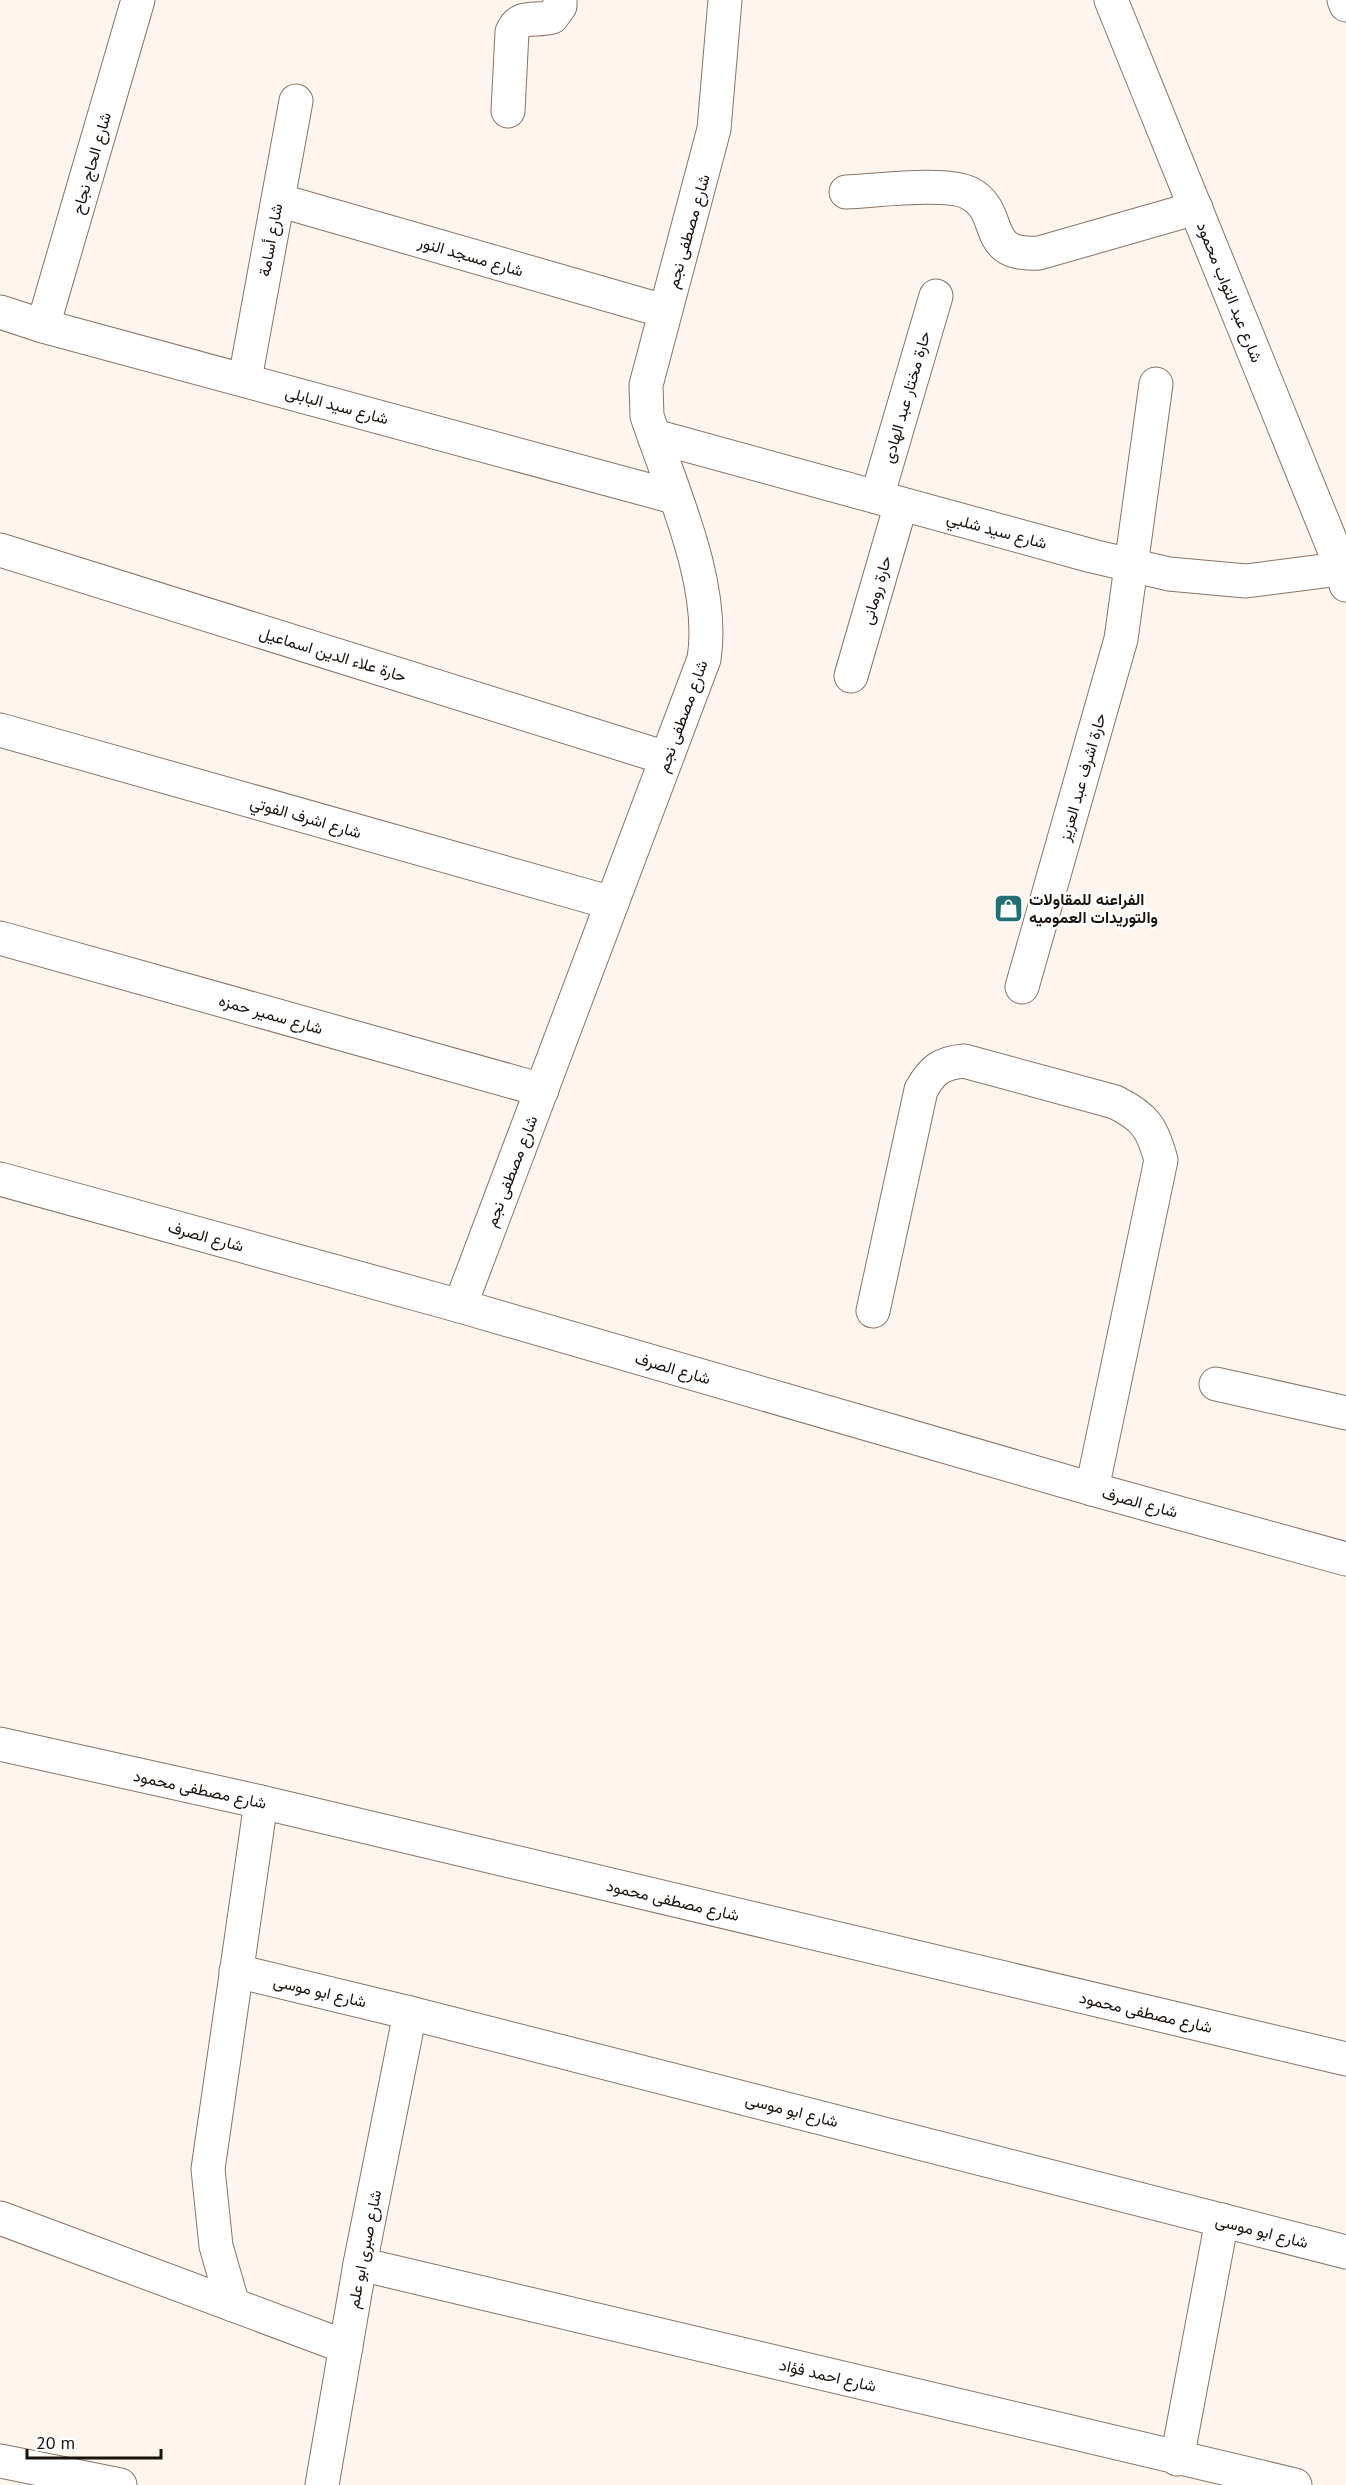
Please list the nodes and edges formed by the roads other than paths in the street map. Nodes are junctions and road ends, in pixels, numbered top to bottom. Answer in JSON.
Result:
{"nodes":[{"id":1,"x":138,"y":0,"type":"edge"},
{"id":2,"x":560,"y":0,"type":"edge"},
{"id":3,"x":725,"y":0,"type":"edge"},
{"id":4,"x":1111,"y":0,"type":"edge"},
{"id":5,"x":1344,"y":0,"type":"edge"},
{"id":6,"x":1346,"y":4,"type":"edge"},
{"id":7,"x":296,"y":101,"type":"dead end"},
{"id":8,"x":508,"y":111,"type":"dead end"},
{"id":9,"x":846,"y":192,"type":"dead end"},
{"id":10,"x":278,"y":200,"type":"junction"},
{"id":11,"x":1196,"y":208,"type":"junction"},
{"id":12,"x":936,"y":296,"type":"dead end"},
{"id":13,"x":664,"y":311,"type":"junction"},
{"id":14,"x":0,"y":312,"type":"edge"},
{"id":15,"x":43,"y":326,"type":"junction"},
{"id":16,"x":245,"y":379,"type":"junction"},
{"id":17,"x":1156,"y":384,"type":"dead end"},
{"id":18,"x":654,"y":436,"type":"junction"},
{"id":19,"x":674,"y":497,"type":"junction"},
{"id":20,"x":889,"y":500,"type":"junction"},
{"id":21,"x":0,"y":550,"type":"edge"},
{"id":22,"x":1133,"y":564,"type":"junction"},
{"id":23,"x":1345,"y":574,"type":"edge"},
{"id":24,"x":851,"y":676,"type":"dead end"},
{"id":25,"x":0,"y":730,"type":"edge"},
{"id":26,"x":666,"y":758,"type":"junction"},
{"id":27,"x":612,"y":903,"type":"junction"},
{"id":28,"x":0,"y":938,"type":"edge"},
{"id":29,"x":1022,"y":987,"type":"dead end"},
{"id":30,"x":542,"y":1090,"type":"junction"},
{"id":31,"x":0,"y":1179,"type":"edge"},
{"id":32,"x":460,"y":1306,"type":"junction"},
{"id":33,"x":873,"y":1311,"type":"dead end"},
{"id":34,"x":1216,"y":1384,"type":"dead end"},
{"id":35,"x":1346,"y":1413,"type":"edge"},
{"id":36,"x":1092,"y":1489,"type":"junction"},
{"id":37,"x":1346,"y":1559,"type":"edge"},
{"id":38,"x":0,"y":1744,"type":"edge"},
{"id":39,"x":261,"y":1802,"type":"junction"},
{"id":40,"x":236,"y":1971,"type":"junction"},
{"id":41,"x":410,"y":2013,"type":"junction"},
{"id":42,"x":1346,"y":2059,"type":"edge"},
{"id":43,"x":0,"y":2218,"type":"edge"},
{"id":44,"x":1222,"y":2220,"type":"junction"},
{"id":45,"x":1346,"y":2252,"type":"edge"},
{"id":46,"x":360,"y":2264,"type":"junction"},
{"id":47,"x":233,"y":2305,"type":"junction"},
{"id":48,"x":346,"y":2347,"type":"junction"},
{"id":49,"x":1177,"y":2459,"type":"junction"},
{"id":50,"x":0,"y":2462,"type":"edge"},
{"id":51,"x":120,"y":2485,"type":"edge"},
{"id":52,"x":322,"y":2485,"type":"edge"},
{"id":53,"x":1295,"y":2485,"type":"edge"}],
"edges":[{"from":1,"to":15,"type":"street","name":"شارع الحاج نجاح"},
{"from":2,"to":8,"type":"street"},
{"from":3,"to":13,"type":"street","name":"شارع مصطفى نجم"},
{"from":4,"to":11,"type":"street","name":"شارع عبد التواب محمود"},
{"from":5,"to":6,"type":"street"},
{"from":7,"to":10,"type":"street","name":"شارع أسامة"},
{"from":9,"to":11,"type":"street"},
{"from":10,"to":13,"type":"street","name":"شارع مسجد النور"},
{"from":10,"to":16,"type":"street","name":"شارع أسامة"},
{"from":11,"to":23,"type":"street","name":"شارع عبد التواب محمود"},
{"from":12,"to":20,"type":"street","name":"حارة مختار عبد الهادى"},
{"from":13,"to":18,"type":"street","name":"شارع مصطفى نجم"},
{"from":14,"to":15,"type":"street","name":"شارع سيد البابلى"},
{"from":15,"to":16,"type":"street","name":"شارع سيد البابلى"},
{"from":16,"to":19,"type":"street","name":"شارع سيد البابلى"},
{"from":17,"to":22,"type":"street","name":"حارة اشرف عبد العزيز"},
{"from":18,"to":19,"type":"street","name":"شارع مصطفى نجم"},
{"from":18,"to":20,"type":"street","name":"شارع سيد شلبي"},
{"from":19,"to":26,"type":"street","name":"شارع مصطفى نجم"},
{"from":20,"to":22,"type":"street","name":"شارع سيد شلبي"},
{"from":20,"to":24,"type":"street","name":"حارة رومانى"},
{"from":21,"to":26,"type":"street","name":"حارة علاء الدين اسماعيل"},
{"from":22,"to":23,"type":"street","name":"شارع سيد شلبي"},
{"from":22,"to":29,"type":"street","name":"حارة اشرف عبد العزيز"},
{"from":25,"to":27,"type":"street","name":"شارع اشرف الفوتي"},
{"from":26,"to":27,"type":"street","name":"شارع مصطفى نجم"},
{"from":27,"to":30,"type":"street","name":"شارع مصطفى نجم"},
{"from":28,"to":30,"type":"street","name":"شارع سمير حمزه"},
{"from":30,"to":32,"type":"street","name":"شارع مصطفى نجم"},
{"from":31,"to":32,"type":"street","name":"شارع الصرف"},
{"from":32,"to":36,"type":"street","name":"شارع الصرف"},
{"from":33,"to":36,"type":"street"},
{"from":34,"to":35,"type":"street"},
{"from":36,"to":37,"type":"street","name":"شارع الصرف"},
{"from":38,"to":39,"type":"street","name":"شارع مصطفى محمود"},
{"from":39,"to":40,"type":"street"},
{"from":39,"to":42,"type":"street","name":"شارع مصطفى محمود"},
{"from":40,"to":41,"type":"street","name":"شارع ابو موسى"},
{"from":40,"to":47,"type":"street"},
{"from":41,"to":44,"type":"street","name":"شارع ابو موسى"},
{"from":41,"to":46,"type":"street","name":"شارع صبرى ابو علم"},
{"from":43,"to":47,"type":"street"},
{"from":44,"to":45,"type":"street","name":"شارع ابو موسى"},
{"from":44,"to":49,"type":"street"},
{"from":46,"to":48,"type":"street","name":"شارع صبرى ابو علم"},
{"from":46,"to":49,"type":"street","name":"شارع احمد فؤاد"},
{"from":47,"to":48,"type":"street"},
{"from":48,"to":52,"type":"street","name":"شارع صبرى ابو علم"},
{"from":49,"to":53,"type":"street","name":"شارع احمد فؤاد"},
{"from":50,"to":51,"type":"street"}]}
